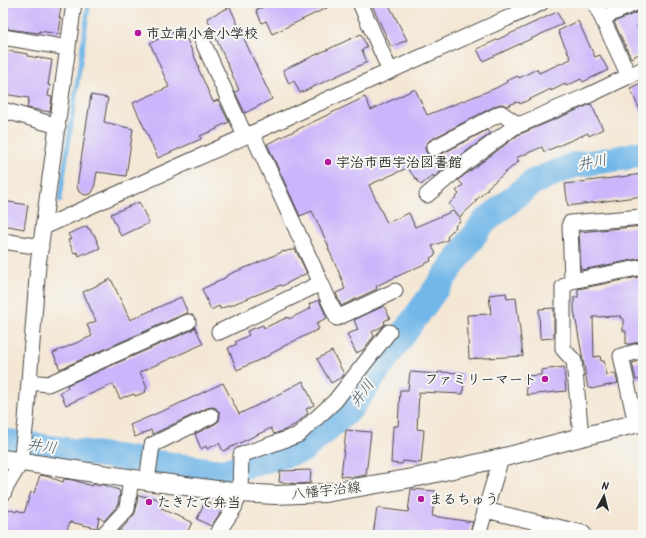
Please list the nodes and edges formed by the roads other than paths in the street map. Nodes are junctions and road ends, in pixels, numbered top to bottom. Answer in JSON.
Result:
{"nodes":[{"id":1,"x":74,"y":3,"type":"edge"},
{"id":2,"x":360,"y":3,"type":"edge"},
{"id":3,"x":540,"y":3,"type":"edge"},
{"id":4,"x":594,"y":3,"type":"edge"},
{"id":5,"x":636,"y":3,"type":"edge"},
{"id":6,"x":602,"y":18,"type":"junction"},
{"id":7,"x":3,"y":37,"type":"edge"},
{"id":8,"x":202,"y":40,"type":"dead end"},
{"id":9,"x":68,"y":48,"type":"junction"},
{"id":10,"x":643,"y":69,"type":"edge"},
{"id":11,"x":390,"y":71,"type":"junction"},
{"id":12,"x":629,"y":76,"type":"junction"},
{"id":13,"x":3,"y":110,"type":"edge"},
{"id":14,"x":518,"y":125,"type":"junction"},
{"id":15,"x":58,"y":126,"type":"junction"},
{"id":16,"x":248,"y":135,"type":"junction"},
{"id":17,"x":434,"y":148,"type":"dead end"},
{"id":18,"x":427,"y":195,"type":"dead end"},
{"id":19,"x":643,"y":217,"type":"edge"},
{"id":20,"x":44,"y":227,"type":"junction"},
{"id":21,"x":3,"y":241,"type":"edge"},
{"id":22,"x":41,"y":247,"type":"junction"},
{"id":23,"x":643,"y":268,"type":"edge"},
{"id":24,"x":572,"y":282,"type":"junction"},
{"id":25,"x":321,"y":283,"type":"junction"},
{"id":26,"x":396,"y":291,"type":"dead end"},
{"id":27,"x":188,"y":322,"type":"dead end"},
{"id":28,"x":219,"y":332,"type":"dead end"},
{"id":29,"x":389,"y":332,"type":"dead end"},
{"id":30,"x":643,"y":350,"type":"edge"},
{"id":31,"x":29,"y":382,"type":"junction"},
{"id":32,"x":211,"y":416,"type":"dead end"},
{"id":33,"x":640,"y":423,"type":"edge"},
{"id":34,"x":580,"y":437,"type":"junction"},
{"id":35,"x":501,"y":458,"type":"junction"},
{"id":36,"x":3,"y":460,"type":"edge"},
{"id":37,"x":21,"y":461,"type":"junction"},
{"id":38,"x":142,"y":476,"type":"junction"},
{"id":39,"x":240,"y":487,"type":"junction"},
{"id":40,"x":3,"y":494,"type":"edge"},
{"id":41,"x":485,"y":510,"type":"junction"},
{"id":42,"x":103,"y":535,"type":"edge"},
{"id":43,"x":216,"y":535,"type":"edge"},
{"id":44,"x":478,"y":535,"type":"edge"},
{"id":45,"x":584,"y":535,"type":"edge"}],
"edges":[{"from":1,"to":9,"type":"street"},
{"from":2,"to":11,"type":"street"},
{"from":3,"to":11,"type":"street"},
{"from":4,"to":6,"type":"street"},
{"from":5,"to":6,"type":"street"},
{"from":6,"to":12,"type":"street"},
{"from":7,"to":9,"type":"street"},
{"from":8,"to":16,"type":"street"},
{"from":9,"to":15,"type":"street"},
{"from":10,"to":12,"type":"street"},
{"from":11,"to":16,"type":"street"},
{"from":12,"to":14,"type":"street"},
{"from":13,"to":15,"type":"street"},
{"from":14,"to":17,"type":"street"},
{"from":14,"to":18,"type":"street"},
{"from":15,"to":20,"type":"street"},
{"from":16,"to":20,"type":"street"},
{"from":16,"to":25,"type":"street"},
{"from":19,"to":24,"type":"street"},
{"from":20,"to":22,"type":"street"},
{"from":21,"to":22,"type":"street"},
{"from":22,"to":31,"type":"street"},
{"from":23,"to":24,"type":"street"},
{"from":24,"to":34,"type":"street"},
{"from":25,"to":26,"type":"street"},
{"from":25,"to":28,"type":"street"},
{"from":27,"to":31,"type":"street"},
{"from":29,"to":39,"type":"street"},
{"from":30,"to":33,"type":"street"},
{"from":31,"to":37,"type":"street"},
{"from":32,"to":38,"type":"street"},
{"from":33,"to":34,"type":"main road","name":"八幡宇治線"},
{"from":34,"to":35,"type":"main road","name":"八幡宇治線"},
{"from":35,"to":39,"type":"main road","name":"八幡宇治線"},
{"from":35,"to":41,"type":"street"},
{"from":36,"to":37,"type":"main road","name":"八幡宇治線"},
{"from":37,"to":38,"type":"main road","name":"八幡宇治線"},
{"from":37,"to":40,"type":"street"},
{"from":38,"to":39,"type":"main road","name":"八幡宇治線"},
{"from":38,"to":42,"type":"street"},
{"from":39,"to":43,"type":"street"},
{"from":41,"to":44,"type":"street"},
{"from":41,"to":45,"type":"street"}]}
